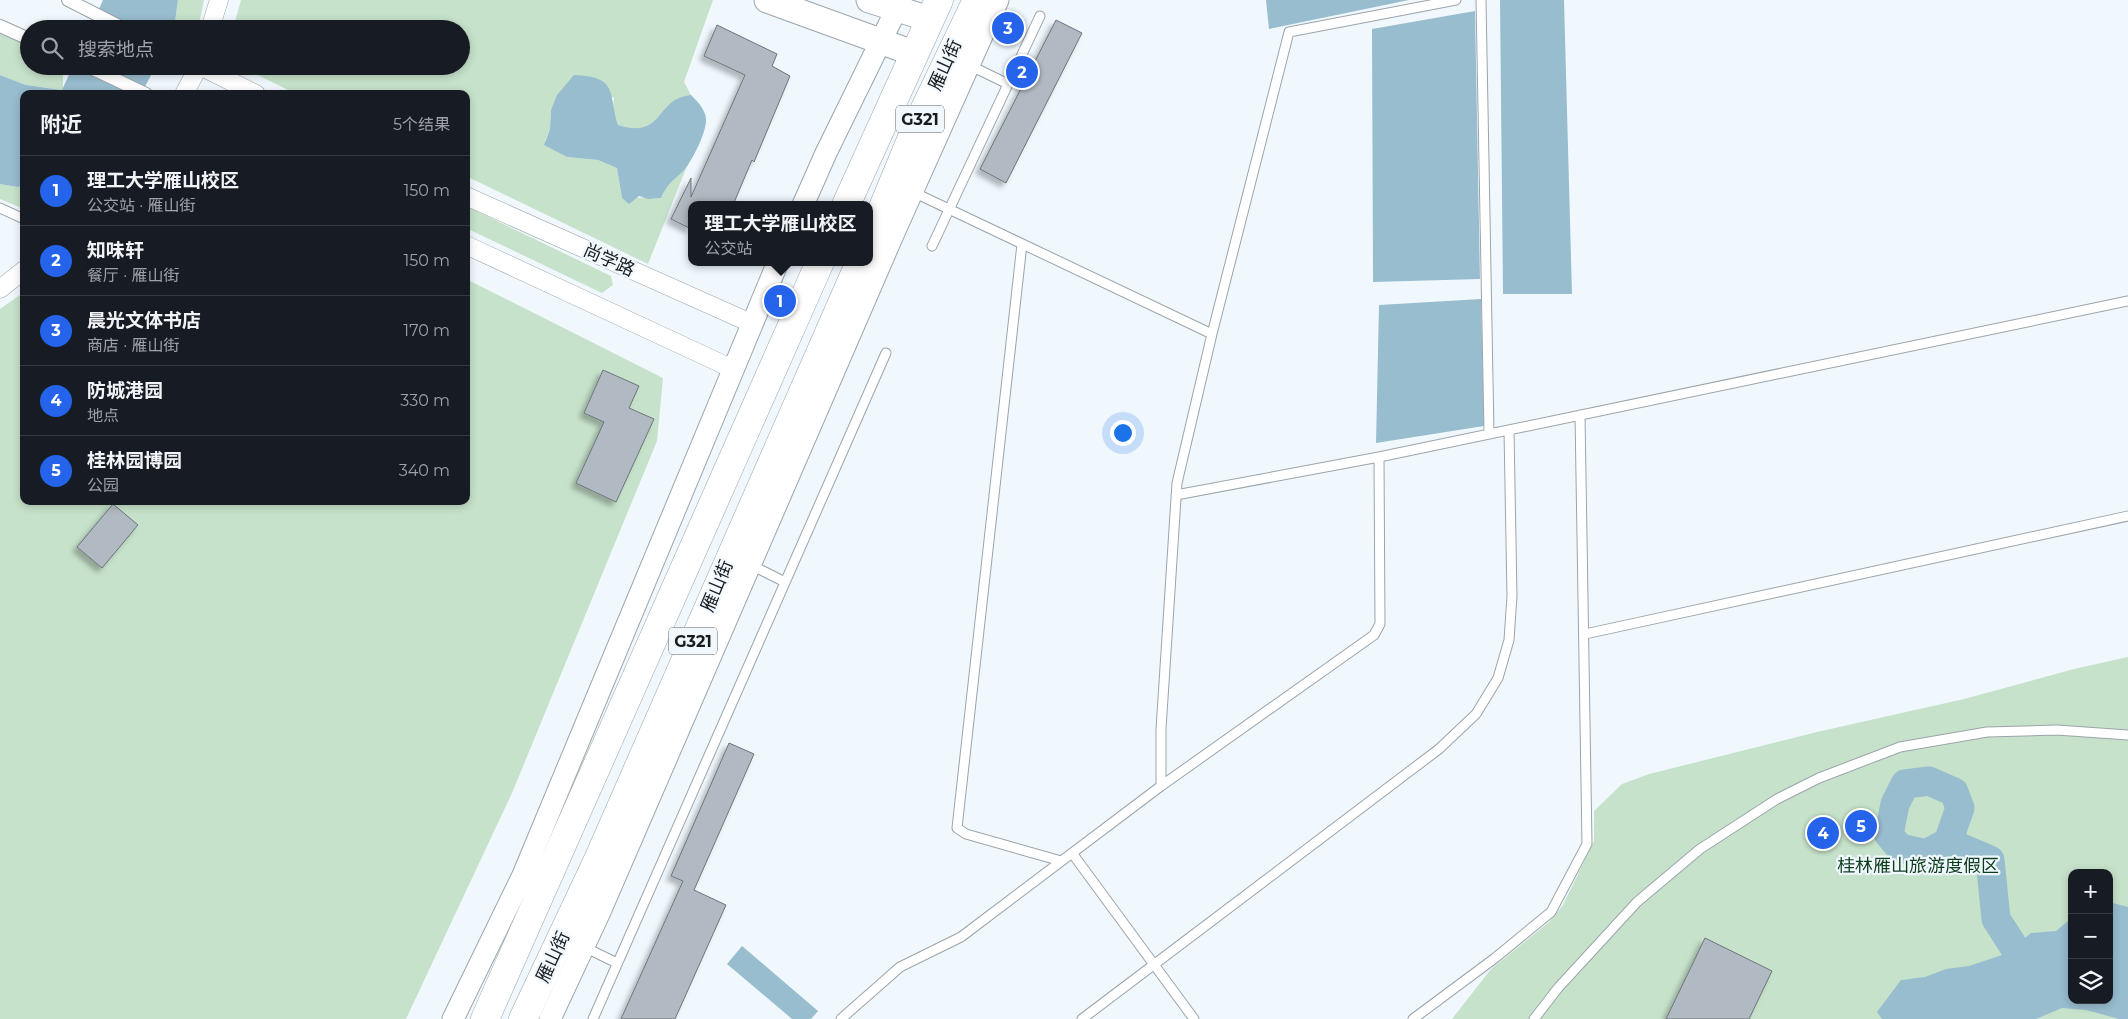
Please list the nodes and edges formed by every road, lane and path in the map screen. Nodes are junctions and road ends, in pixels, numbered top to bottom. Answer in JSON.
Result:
{"nodes":[{"id":1,"x":68,"y":0,"type":"edge"},
{"id":2,"x":219,"y":0,"type":"edge"},
{"id":3,"x":767,"y":0,"type":"edge"},
{"id":4,"x":869,"y":0,"type":"edge"},
{"id":5,"x":976,"y":0,"type":"edge"},
{"id":6,"x":998,"y":0,"type":"edge"},
{"id":7,"x":1456,"y":0,"type":"edge"},
{"id":8,"x":1481,"y":0,"type":"edge"},
{"id":9,"x":899,"y":5,"type":"edge"},
{"id":10,"x":934,"y":10,"type":"edge"},
{"id":11,"x":1040,"y":16,"type":"dead end"},
{"id":12,"x":107,"y":20,"type":"edge"},
{"id":13,"x":213,"y":20,"type":"edge"},
{"id":14,"x":0,"y":26,"type":"edge"},
{"id":15,"x":20,"y":35,"type":"edge"},
{"id":16,"x":882,"y":41,"type":"junction"},
{"id":17,"x":914,"y":53,"type":"junction"},
{"id":18,"x":969,"y":64,"type":"junction"},
{"id":19,"x":106,"y":75,"type":"edge"},
{"id":20,"x":194,"y":75,"type":"edge"},
{"id":21,"x":217,"y":75,"type":"edge"},
{"id":22,"x":1008,"y":84,"type":"junction"},
{"id":23,"x":138,"y":90,"type":"edge"},
{"id":24,"x":186,"y":90,"type":"edge"},
{"id":25,"x":248,"y":90,"type":"edge"},
{"id":26,"x":904,"y":187,"type":"junction"},
{"id":27,"x":470,"y":198,"type":"edge"},
{"id":28,"x":805,"y":201,"type":"edge"},
{"id":29,"x":848,"y":201,"type":"edge"},
{"id":30,"x":0,"y":208,"type":"edge"},
{"id":31,"x":949,"y":209,"type":"junction"},
{"id":32,"x":20,"y":217,"type":"edge"},
{"id":33,"x":873,"y":235,"type":"edge"},
{"id":34,"x":1022,"y":244,"type":"junction"},
{"id":35,"x":932,"y":246,"type":"dead end"},
{"id":36,"x":470,"y":247,"type":"edge"},
{"id":37,"x":873,"y":263,"type":"edge"},
{"id":38,"x":776,"y":266,"type":"edge"},
{"id":39,"x":818,"y":266,"type":"edge"},
{"id":40,"x":858,"y":266,"type":"edge"},
{"id":41,"x":872,"y":266,"type":"edge"},
{"id":42,"x":20,"y":273,"type":"edge"},
{"id":43,"x":0,"y":289,"type":"edge"},
{"id":44,"x":2128,"y":301,"type":"edge"},
{"id":45,"x":752,"y":324,"type":"junction"},
{"id":46,"x":1212,"y":334,"type":"junction"},
{"id":47,"x":886,"y":353,"type":"dead end"},
{"id":48,"x":733,"y":370,"type":"junction"},
{"id":49,"x":1580,"y":415,"type":"junction"},
{"id":50,"x":1509,"y":430,"type":"junction"},
{"id":51,"x":1489,"y":434,"type":"junction"},
{"id":52,"x":1379,"y":457,"type":"junction"},
{"id":53,"x":1176,"y":495,"type":"junction"},
{"id":54,"x":2128,"y":516,"type":"edge"},
{"id":55,"x":750,"y":565,"type":"junction"},
{"id":56,"x":785,"y":582,"type":"junction"},
{"id":57,"x":1585,"y":634,"type":"junction"},
{"id":58,"x":2128,"y":735,"type":"edge"},
{"id":59,"x":1161,"y":786,"type":"junction"},
{"id":60,"x":1072,"y":853,"type":"junction"},
{"id":61,"x":1061,"y":861,"type":"junction"},
{"id":62,"x":583,"y":947,"type":"junction"},
{"id":63,"x":617,"y":963,"type":"junction"},
{"id":64,"x":1153,"y":966,"type":"junction"},
{"id":65,"x":453,"y":1019,"type":"edge"},
{"id":66,"x":485,"y":1019,"type":"edge"},
{"id":67,"x":523,"y":1019,"type":"edge"},
{"id":68,"x":550,"y":1019,"type":"edge"},
{"id":69,"x":593,"y":1019,"type":"edge"},
{"id":70,"x":841,"y":1019,"type":"edge"},
{"id":71,"x":1082,"y":1019,"type":"edge"},
{"id":72,"x":1194,"y":1019,"type":"edge"},
{"id":73,"x":1413,"y":1019,"type":"edge"},
{"id":74,"x":1534,"y":1019,"type":"edge"}],
"edges":[{"from":1,"to":12,"type":"street"},
{"from":2,"to":13,"type":"street"},
{"from":3,"to":16,"type":"main road"},
{"from":4,"to":9,"type":"main road"},
{"from":5,"to":26,"type":"highway","name":"雁山街","number":"G321"},
{"from":6,"to":18,"type":"street"},
{"from":7,"to":46,"type":"lane"},
{"from":8,"to":51,"type":"lane"},
{"from":9,"to":10,"type":"main road"},
{"from":9,"to":16,"type":"street"},
{"from":10,"to":17,"type":"highway","name":"雁山街","number":"G321"},
{"from":11,"to":22,"type":"lane"},
{"from":14,"to":15,"type":"street"},
{"from":16,"to":17,"type":"main road"},
{"from":16,"to":28,"type":"street"},
{"from":17,"to":29,"type":"highway","name":"雁山街","number":"G321"},
{"from":18,"to":22,"type":"lane"},
{"from":18,"to":26,"type":"street"},
{"from":19,"to":23,"type":"street"},
{"from":20,"to":24,"type":"street"},
{"from":21,"to":25,"type":"street"},
{"from":22,"to":31,"type":"lane"},
{"from":26,"to":31,"type":"lane"},
{"from":26,"to":33,"type":"highway","name":"雁山街","number":"G321"},
{"from":26,"to":37,"type":"street"},
{"from":27,"to":45,"type":"street","name":"尚学路"},
{"from":30,"to":32,"type":"lane"},
{"from":31,"to":34,"type":"lane"},
{"from":31,"to":35,"type":"lane"},
{"from":34,"to":46,"type":"lane"},
{"from":34,"to":61,"type":"lane"},
{"from":36,"to":48,"type":"street"},
{"from":38,"to":45,"type":"street"},
{"from":39,"to":66,"type":"highway","name":"雁山街","number":"G321"},
{"from":40,"to":67,"type":"highway","name":"雁山街","number":"G321"},
{"from":41,"to":55,"type":"street"},
{"from":42,"to":43,"type":"street"},
{"from":44,"to":49,"type":"lane"},
{"from":45,"to":48,"type":"street"},
{"from":46,"to":53,"type":"lane"},
{"from":47,"to":56,"type":"lane"},
{"from":48,"to":65,"type":"street"},
{"from":49,"to":50,"type":"lane"},
{"from":49,"to":57,"type":"lane"},
{"from":50,"to":51,"type":"lane"},
{"from":50,"to":64,"type":"lane"},
{"from":51,"to":52,"type":"lane"},
{"from":52,"to":53,"type":"lane"},
{"from":52,"to":59,"type":"lane"},
{"from":53,"to":59,"type":"lane"},
{"from":54,"to":57,"type":"lane"},
{"from":55,"to":56,"type":"lane"},
{"from":55,"to":62,"type":"street"},
{"from":56,"to":63,"type":"lane"},
{"from":57,"to":73,"type":"lane"},
{"from":58,"to":74,"type":"lane"},
{"from":59,"to":60,"type":"lane"},
{"from":60,"to":61,"type":"lane"},
{"from":60,"to":64,"type":"lane"},
{"from":61,"to":70,"type":"lane"},
{"from":62,"to":63,"type":"lane"},
{"from":62,"to":68,"type":"street"},
{"from":63,"to":69,"type":"lane"},
{"from":64,"to":71,"type":"lane"},
{"from":64,"to":72,"type":"lane"}]}
